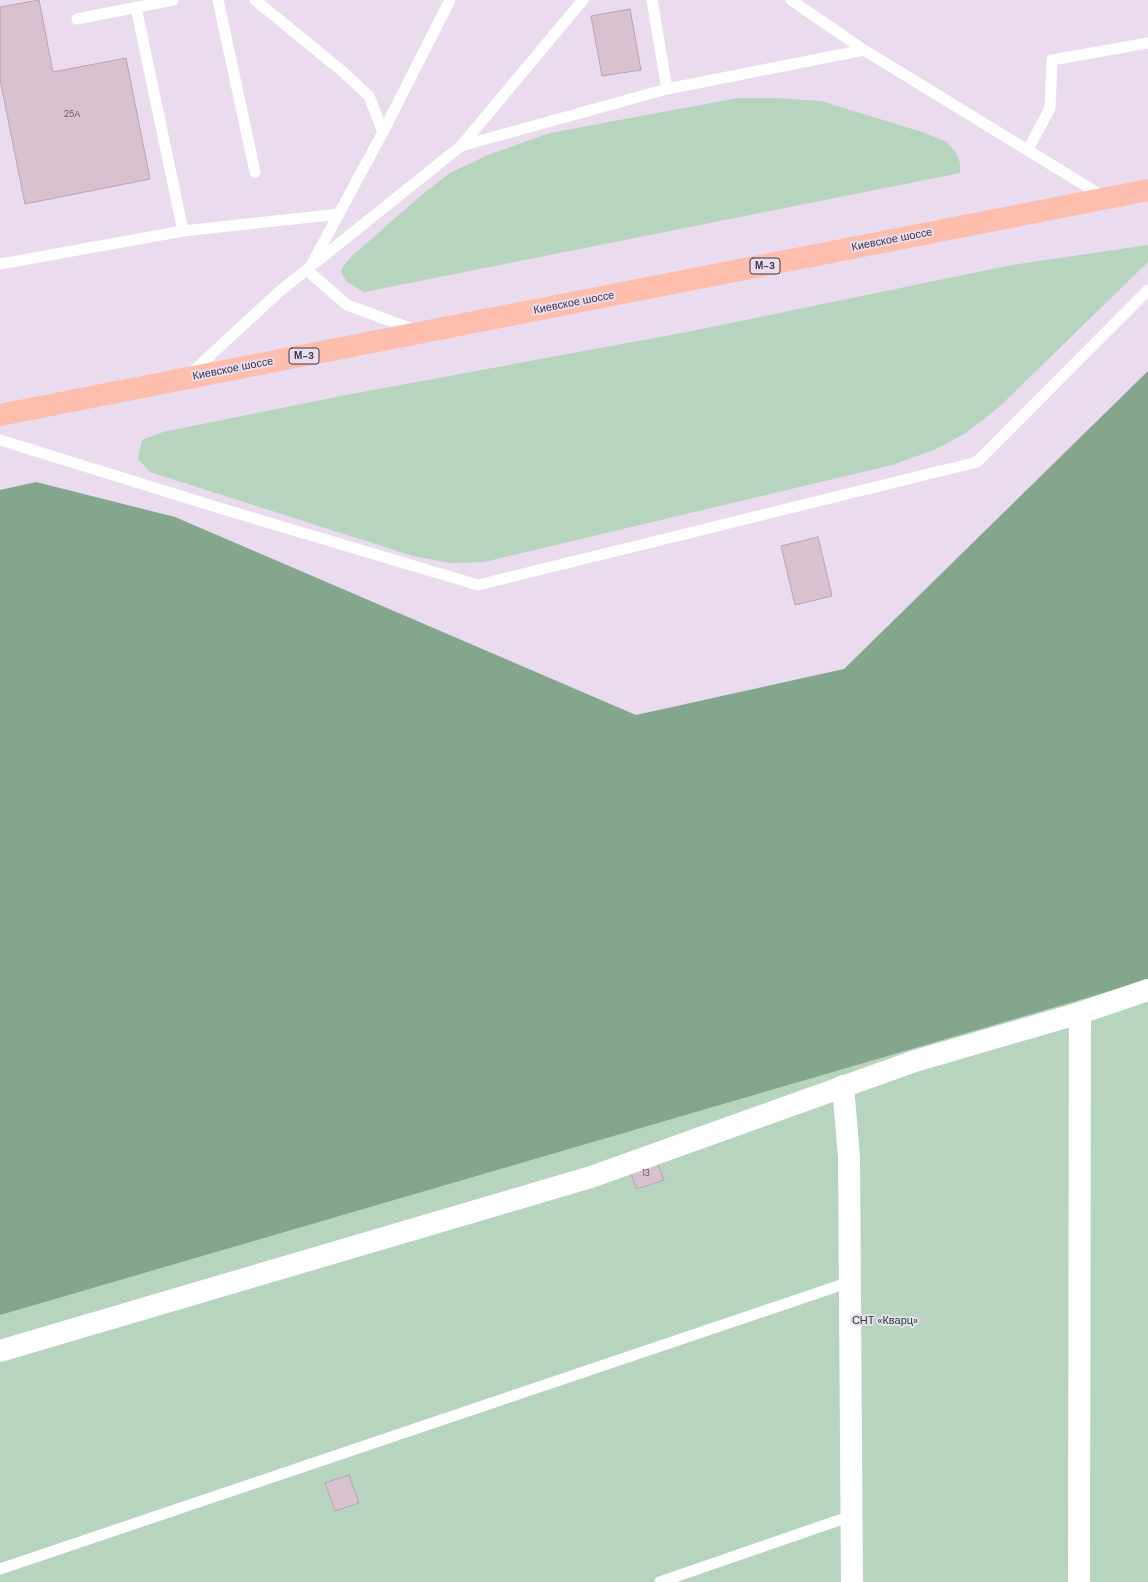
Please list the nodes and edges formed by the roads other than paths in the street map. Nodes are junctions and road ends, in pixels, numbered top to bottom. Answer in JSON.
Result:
{"nodes":[{"id":1,"x":173,"y":0,"type":"edge"},
{"id":2,"x":218,"y":0,"type":"edge"},
{"id":3,"x":255,"y":0,"type":"edge"},
{"id":4,"x":450,"y":0,"type":"edge"},
{"id":5,"x":582,"y":0,"type":"edge"},
{"id":6,"x":652,"y":0,"type":"edge"},
{"id":7,"x":791,"y":0,"type":"edge"},
{"id":8,"x":136,"y":7,"type":"junction"},
{"id":9,"x":77,"y":19,"type":"dead end"},
{"id":10,"x":1148,"y":43,"type":"edge"},
{"id":11,"x":864,"y":50,"type":"junction"},
{"id":12,"x":667,"y":88,"type":"junction"},
{"id":13,"x":383,"y":132,"type":"junction"},
{"id":14,"x":461,"y":146,"type":"junction"},
{"id":15,"x":1028,"y":150,"type":"junction"},
{"id":16,"x":255,"y":172,"type":"dead end"},
{"id":17,"x":1148,"y":190,"type":"edge"},
{"id":18,"x":1106,"y":198,"type":"junction"},
{"id":19,"x":339,"y":214,"type":"junction"},
{"id":20,"x":183,"y":231,"type":"junction"},
{"id":21,"x":0,"y":264,"type":"edge"},
{"id":22,"x":308,"y":271,"type":"junction"},
{"id":23,"x":1148,"y":290,"type":"edge"},
{"id":24,"x":423,"y":333,"type":"junction"},
{"id":25,"x":184,"y":379,"type":"junction"},
{"id":26,"x":0,"y":415,"type":"edge"},
{"id":27,"x":0,"y":440,"type":"edge"},
{"id":28,"x":1148,"y":990,"type":"edge"},
{"id":29,"x":1080,"y":1013,"type":"junction"},
{"id":30,"x":843,"y":1086,"type":"junction"},
{"id":31,"x":850,"y":1282,"type":"junction"},
{"id":32,"x":0,"y":1351,"type":"edge"},
{"id":33,"x":852,"y":1516,"type":"junction"},
{"id":34,"x":0,"y":1569,"type":"edge"},
{"id":35,"x":660,"y":1582,"type":"edge"},
{"id":36,"x":852,"y":1582,"type":"edge"},
{"id":37,"x":1079,"y":1582,"type":"edge"}],
"edges":[{"from":1,"to":8,"type":"lane"},
{"from":2,"to":16,"type":"lane"},
{"from":3,"to":13,"type":"lane"},
{"from":4,"to":13,"type":"lane"},
{"from":5,"to":14,"type":"lane"},
{"from":6,"to":12,"type":"lane"},
{"from":7,"to":11,"type":"lane"},
{"from":8,"to":9,"type":"lane"},
{"from":8,"to":20,"type":"lane"},
{"from":10,"to":15,"type":"lane"},
{"from":11,"to":12,"type":"lane"},
{"from":11,"to":15,"type":"lane"},
{"from":12,"to":14,"type":"lane"},
{"from":13,"to":19,"type":"lane"},
{"from":14,"to":22,"type":"lane"},
{"from":15,"to":18,"type":"lane"},
{"from":17,"to":18,"type":"highway","name":"Киевское шоссе","number":"М-3"},
{"from":18,"to":24,"type":"highway","name":"Киевское шоссе","number":"М-3"},
{"from":19,"to":20,"type":"lane"},
{"from":19,"to":22,"type":"lane"},
{"from":20,"to":21,"type":"lane"},
{"from":22,"to":24,"type":"lane"},
{"from":22,"to":25,"type":"lane"},
{"from":23,"to":27,"type":"lane"},
{"from":24,"to":25,"type":"highway","name":"Киевское шоссе","number":"М-3"},
{"from":25,"to":26,"type":"highway","name":"Киевское шоссе","number":"М-3"},
{"from":28,"to":29,"type":"street"},
{"from":29,"to":30,"type":"street"},
{"from":29,"to":37,"type":"street"},
{"from":30,"to":31,"type":"street"},
{"from":30,"to":32,"type":"street"},
{"from":31,"to":33,"type":"street"},
{"from":31,"to":34,"type":"lane"},
{"from":33,"to":35,"type":"lane"},
{"from":33,"to":36,"type":"street"}]}
